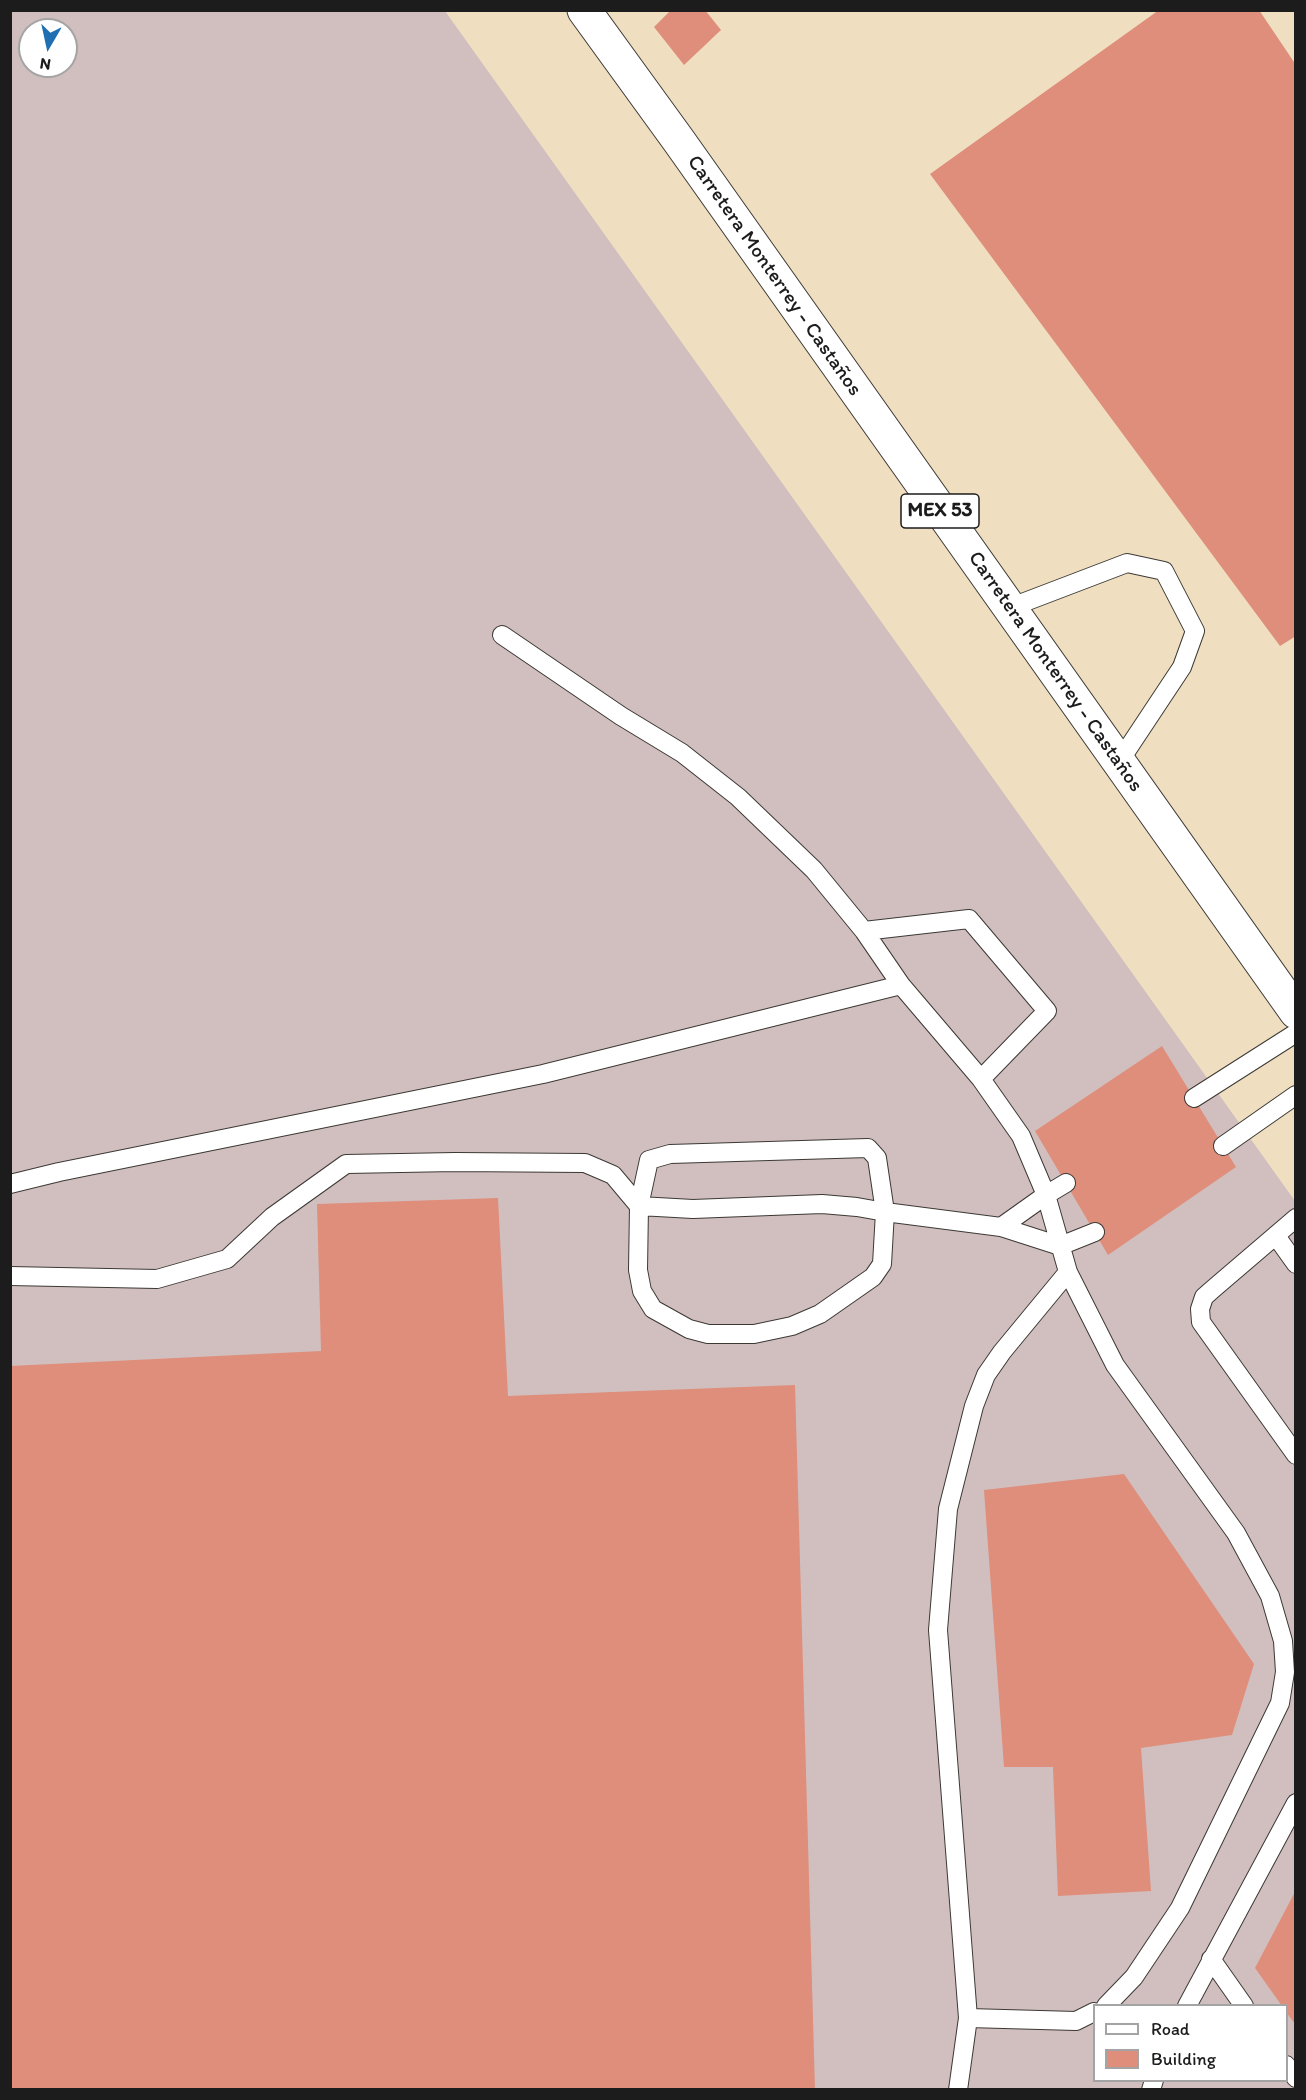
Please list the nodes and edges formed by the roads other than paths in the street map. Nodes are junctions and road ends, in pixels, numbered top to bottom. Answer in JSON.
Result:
{"nodes":[{"id":1,"x":584,"y":10,"type":"edge"},
{"id":2,"x":1009,"y":608,"type":"junction"},
{"id":3,"x":502,"y":635,"type":"dead end"},
{"id":4,"x":1119,"y":762,"type":"junction"},
{"id":5,"x":864,"y":931,"type":"junction"},
{"id":6,"x":901,"y":985,"type":"junction"},
{"id":7,"x":1296,"y":1012,"type":"edge"},
{"id":8,"x":1296,"y":1033,"type":"edge"},
{"id":9,"x":981,"y":1078,"type":"junction"},
{"id":10,"x":1296,"y":1095,"type":"edge"},
{"id":11,"x":1194,"y":1098,"type":"dead end"},
{"id":12,"x":1223,"y":1146,"type":"dead end"},
{"id":13,"x":1066,"y":1183,"type":"dead end"},
{"id":14,"x":10,"y":1184,"type":"edge"},
{"id":15,"x":1046,"y":1195,"type":"junction"},
{"id":16,"x":639,"y":1206,"type":"junction"},
{"id":17,"x":885,"y":1212,"type":"junction"},
{"id":18,"x":1296,"y":1218,"type":"edge"},
{"id":19,"x":1001,"y":1227,"type":"junction"},
{"id":20,"x":1095,"y":1233,"type":"dead end"},
{"id":21,"x":1276,"y":1236,"type":"junction"},
{"id":22,"x":1060,"y":1246,"type":"junction"},
{"id":23,"x":1296,"y":1264,"type":"edge"},
{"id":24,"x":1068,"y":1272,"type":"junction"},
{"id":25,"x":10,"y":1276,"type":"edge"},
{"id":26,"x":1296,"y":1455,"type":"edge"},
{"id":27,"x":1296,"y":1803,"type":"edge"},
{"id":28,"x":1211,"y":1959,"type":"junction"},
{"id":29,"x":1108,"y":2004,"type":"edge"},
{"id":30,"x":1188,"y":2004,"type":"edge"},
{"id":31,"x":1243,"y":2004,"type":"edge"},
{"id":32,"x":1093,"y":2013,"type":"edge"},
{"id":33,"x":968,"y":2018,"type":"junction"},
{"id":34,"x":958,"y":2090,"type":"edge"}],
"edges":[{"from":1,"to":2,"type":"main road","name":"Carretera Monterrey - Castaños","number":"MEX 53"},
{"from":2,"to":4,"type":"main road","name":"Carretera Monterrey - Castaños","number":"MEX 53"},
{"from":2,"to":4,"type":"lane"},
{"from":3,"to":5,"type":"lane"},
{"from":4,"to":7,"type":"main road","name":"Carretera Monterrey - Castaños","number":"MEX 53"},
{"from":5,"to":6,"type":"lane"},
{"from":5,"to":9,"type":"lane"},
{"from":6,"to":9,"type":"lane"},
{"from":6,"to":14,"type":"lane"},
{"from":8,"to":11,"type":"lane"},
{"from":9,"to":15,"type":"lane"},
{"from":10,"to":12,"type":"lane"},
{"from":13,"to":15,"type":"lane"},
{"from":15,"to":19,"type":"lane"},
{"from":15,"to":22,"type":"lane"},
{"from":16,"to":17,"type":"lane"},
{"from":16,"to":17,"type":"lane"},
{"from":16,"to":17,"type":"lane"},
{"from":16,"to":25,"type":"lane"},
{"from":17,"to":19,"type":"lane"},
{"from":18,"to":21,"type":"lane"},
{"from":19,"to":22,"type":"lane"},
{"from":20,"to":22,"type":"lane"},
{"from":21,"to":23,"type":"lane"},
{"from":21,"to":26,"type":"lane"},
{"from":22,"to":24,"type":"lane"},
{"from":24,"to":29,"type":"lane"},
{"from":24,"to":33,"type":"lane"},
{"from":27,"to":28,"type":"lane"},
{"from":28,"to":30,"type":"lane"},
{"from":28,"to":31,"type":"lane"},
{"from":32,"to":33,"type":"lane"},
{"from":33,"to":34,"type":"lane"}]}
